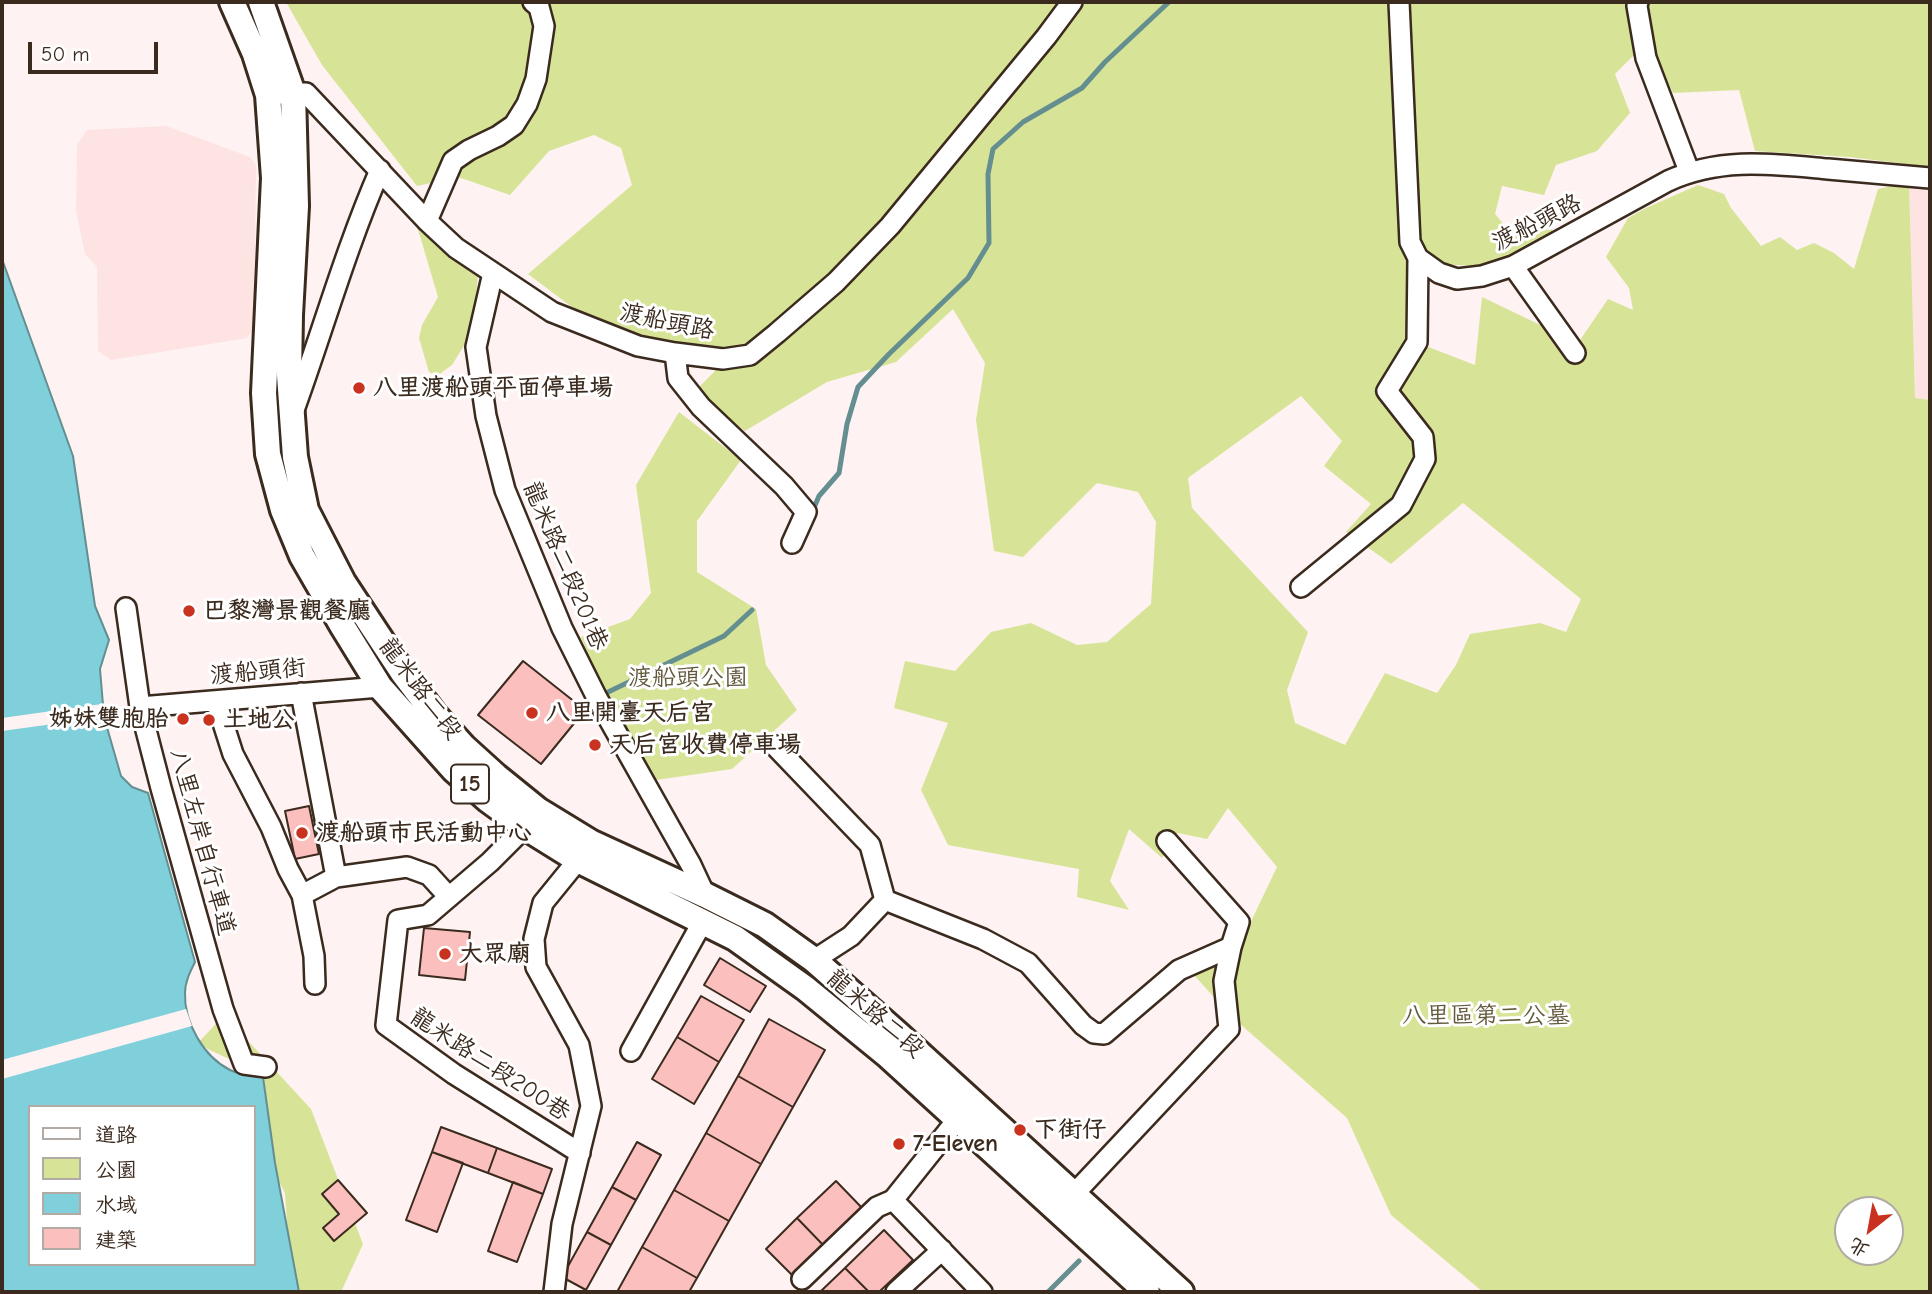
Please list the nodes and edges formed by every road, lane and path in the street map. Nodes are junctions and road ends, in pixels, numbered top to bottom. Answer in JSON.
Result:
{"nodes":[{"id":1,"x":232,"y":2,"type":"edge"},
{"id":2,"x":261,"y":2,"type":"edge"},
{"id":3,"x":533,"y":2,"type":"edge"},
{"id":4,"x":1072,"y":2,"type":"edge"},
{"id":5,"x":1399,"y":2,"type":"edge"},
{"id":6,"x":1636,"y":3,"type":"edge"},
{"id":7,"x":293,"y":93,"type":"junction"},
{"id":8,"x":268,"y":95,"type":"junction"},
{"id":9,"x":380,"y":170,"type":"junction"},
{"id":10,"x":1689,"y":171,"type":"junction"},
{"id":11,"x":1930,"y":178,"type":"edge"},
{"id":12,"x":427,"y":221,"type":"junction"},
{"id":13,"x":1418,"y":258,"type":"junction"},
{"id":14,"x":1513,"y":266,"type":"junction"},
{"id":15,"x":493,"y":273,"type":"junction"},
{"id":16,"x":675,"y":353,"type":"junction"},
{"id":17,"x":1575,"y":353,"type":"dead end"},
{"id":18,"x":292,"y":415,"type":"junction"},
{"id":19,"x":792,"y":543,"type":"dead end"},
{"id":20,"x":1301,"y":587,"type":"dead end"},
{"id":21,"x":126,"y":608,"type":"dead end"},
{"id":22,"x":380,"y":687,"type":"junction"},
{"id":23,"x":301,"y":693,"type":"junction"},
{"id":24,"x":216,"y":701,"type":"junction"},
{"id":25,"x":141,"y":707,"type":"junction"},
{"id":26,"x":775,"y":746,"type":"dead end"},
{"id":27,"x":525,"y":827,"type":"junction"},
{"id":28,"x":1167,"y":841,"type":"dead end"},
{"id":29,"x":578,"y":860,"type":"junction"},
{"id":30,"x":337,"y":877,"type":"junction"},
{"id":31,"x":302,"y":895,"type":"junction"},
{"id":32,"x":705,"y":895,"type":"junction"},
{"id":33,"x":449,"y":897,"type":"junction"},
{"id":34,"x":886,"y":900,"type":"junction"},
{"id":35,"x":703,"y":921,"type":"junction"},
{"id":36,"x":1231,"y":947,"type":"junction"},
{"id":37,"x":814,"y":960,"type":"junction"},
{"id":38,"x":315,"y":984,"type":"dead end"},
{"id":39,"x":631,"y":1051,"type":"dead end"},
{"id":40,"x":266,"y":1067,"type":"dead end"},
{"id":41,"x":965,"y":1110,"type":"junction"},
{"id":42,"x":580,"y":1153,"type":"junction"},
{"id":43,"x":1074,"y":1194,"type":"junction"},
{"id":44,"x":893,"y":1200,"type":"junction"},
{"id":45,"x":942,"y":1250,"type":"junction"},
{"id":46,"x":802,"y":1279,"type":"dead end"},
{"id":47,"x":554,"y":1292,"type":"edge"},
{"id":48,"x":896,"y":1292,"type":"edge"},
{"id":49,"x":982,"y":1292,"type":"edge"},
{"id":50,"x":1147,"y":1292,"type":"edge"},
{"id":51,"x":1181,"y":1292,"type":"edge"}],
"edges":[{"from":1,"to":8,"type":"main road","name":"龍米路二段","number":"15"},
{"from":2,"to":7,"type":"main road","name":"龍米路二段","number":"15"},
{"from":3,"to":12,"type":"street"},
{"from":4,"to":16,"type":"street","name":"渡船頭路"},
{"from":5,"to":13,"type":"street"},
{"from":6,"to":10,"type":"street"},
{"from":7,"to":8,"type":"street"},
{"from":7,"to":9,"type":"street","name":"渡船頭路"},
{"from":7,"to":18,"type":"main road","name":"龍米路二段","number":"15"},
{"from":8,"to":22,"type":"main road","name":"龍米路二段","number":"15"},
{"from":9,"to":12,"type":"street","name":"渡船頭路"},
{"from":9,"to":18,"type":"street"},
{"from":10,"to":11,"type":"street","name":"渡船頭路"},
{"from":10,"to":14,"type":"street","name":"渡船頭路"},
{"from":12,"to":15,"type":"street","name":"渡船頭路"},
{"from":13,"to":14,"type":"street","name":"渡船頭路"},
{"from":13,"to":20,"type":"street"},
{"from":14,"to":17,"type":"street"},
{"from":15,"to":16,"type":"street","name":"渡船頭路"},
{"from":15,"to":32,"type":"street","name":"龍米路二段201巷"},
{"from":16,"to":19,"type":"street"},
{"from":18,"to":32,"type":"main road","name":"龍米路二段","number":"15"},
{"from":21,"to":25,"type":"street","name":"八里左岸自行車道"},
{"from":22,"to":23,"type":"street","name":"渡船頭街"},
{"from":22,"to":27,"type":"main road","name":"龍米路二段","number":"15"},
{"from":23,"to":24,"type":"street","name":"渡船頭街"},
{"from":23,"to":30,"type":"street"},
{"from":24,"to":25,"type":"street","name":"渡船頭街"},
{"from":24,"to":31,"type":"street"},
{"from":25,"to":40,"type":"street","name":"八里左岸自行車道"},
{"from":26,"to":34,"type":"street"},
{"from":27,"to":29,"type":"main road","name":"龍米路二段","number":"15"},
{"from":27,"to":33,"type":"street","name":"龍米路二段200巷"},
{"from":28,"to":36,"type":"street"},
{"from":29,"to":35,"type":"main road","name":"龍米路二段","number":"15"},
{"from":29,"to":42,"type":"street"},
{"from":30,"to":31,"type":"street"},
{"from":30,"to":33,"type":"street"},
{"from":31,"to":38,"type":"street"},
{"from":32,"to":35,"type":"main road"},
{"from":32,"to":37,"type":"main road","name":"龍米路二段","number":"15"},
{"from":33,"to":42,"type":"street","name":"龍米路二段200巷"},
{"from":34,"to":36,"type":"street"},
{"from":34,"to":37,"type":"street"},
{"from":35,"to":39,"type":"street"},
{"from":35,"to":41,"type":"main road","name":"龍米路二段","number":"15"},
{"from":36,"to":43,"type":"street"},
{"from":37,"to":41,"type":"main road","name":"龍米路二段","number":"15"},
{"from":41,"to":43,"type":"main road","name":"龍米路二段","number":"15"},
{"from":41,"to":44,"type":"street"},
{"from":41,"to":50,"type":"main road","name":"龍米路二段","number":"15"},
{"from":42,"to":47,"type":"street"},
{"from":43,"to":51,"type":"main road","name":"龍米路二段","number":"15"},
{"from":44,"to":45,"type":"street"},
{"from":44,"to":46,"type":"street"},
{"from":45,"to":48,"type":"street"},
{"from":45,"to":49,"type":"street"}]}
